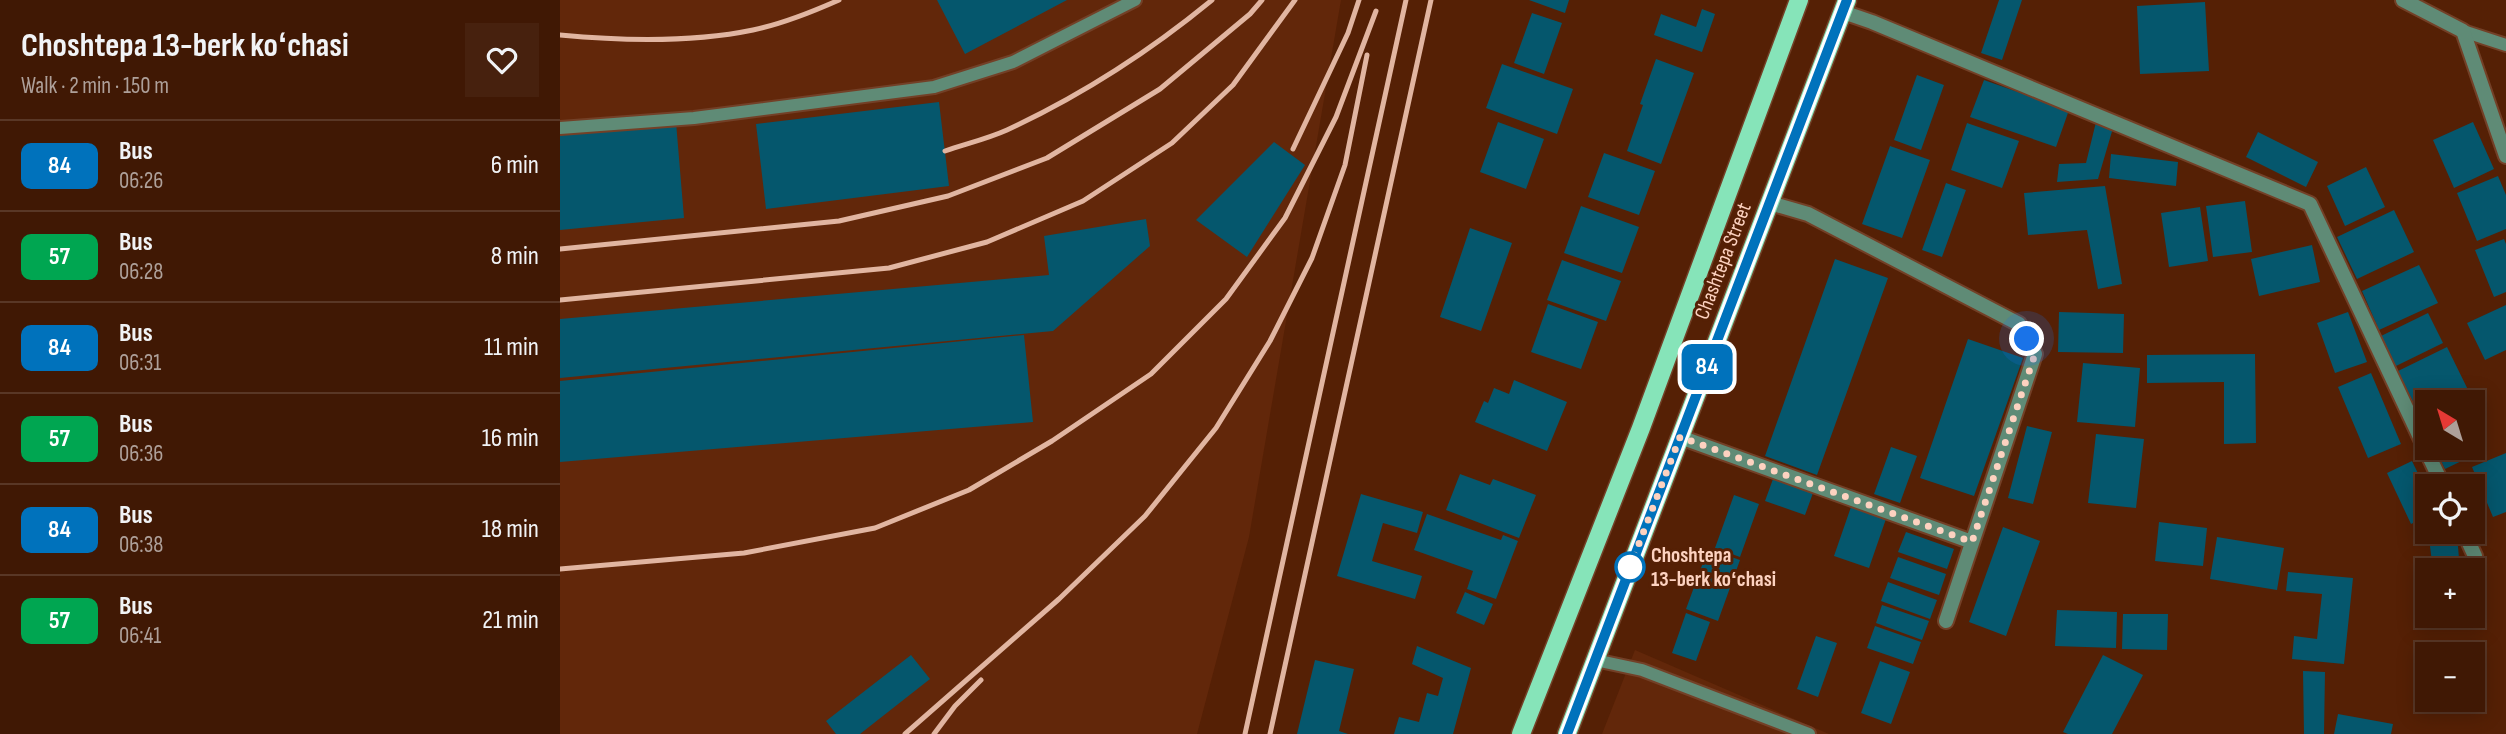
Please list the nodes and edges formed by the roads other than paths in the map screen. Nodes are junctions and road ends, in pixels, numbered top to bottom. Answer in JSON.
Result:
{"nodes":[{"id":1,"x":1135,"y":0,"type":"edge"},
{"id":2,"x":1799,"y":0,"type":"edge"},
{"id":3,"x":2403,"y":0,"type":"edge"},
{"id":4,"x":1845,"y":6,"type":"edge"},
{"id":5,"x":2463,"y":31,"type":"junction"},
{"id":6,"x":2506,"y":45,"type":"edge"},
{"id":7,"x":560,"y":128,"type":"edge"},
{"id":8,"x":2506,"y":156,"type":"edge"},
{"id":9,"x":1770,"y":203,"type":"junction"},
{"id":10,"x":1680,"y":437,"type":"junction"},
{"id":11,"x":2437,"y":474,"type":"edge"},
{"id":12,"x":1972,"y":542,"type":"junction"},
{"id":13,"x":2470,"y":544,"type":"edge"},
{"id":14,"x":2476,"y":556,"type":"dead end"},
{"id":15,"x":1946,"y":621,"type":"dead end"},
{"id":16,"x":1595,"y":660,"type":"junction"},
{"id":17,"x":1521,"y":734,"type":"edge"},
{"id":18,"x":1567,"y":734,"type":"edge"},
{"id":19,"x":1809,"y":734,"type":"edge"}],
"edges":[{"from":1,"to":7,"type":"lane"},
{"from":2,"to":17,"type":"main road","name":"Chashtepa Street"},
{"from":3,"to":5,"type":"street"},
{"from":4,"to":9,"type":"main road","name":"Chashtepa Street"},
{"from":4,"to":11,"type":"street"},
{"from":5,"to":6,"type":"lane"},
{"from":5,"to":8,"type":"street"},
{"from":9,"to":10,"type":"main road","name":"Chashtepa Street"},
{"from":9,"to":12,"type":"street"},
{"from":10,"to":12,"type":"street"},
{"from":10,"to":16,"type":"main road","name":"Chashtepa Street"},
{"from":12,"to":15,"type":"street"},
{"from":13,"to":14,"type":"street"},
{"from":16,"to":18,"type":"main road","name":"Chashtepa Street"},
{"from":16,"to":19,"type":"lane"}]}
